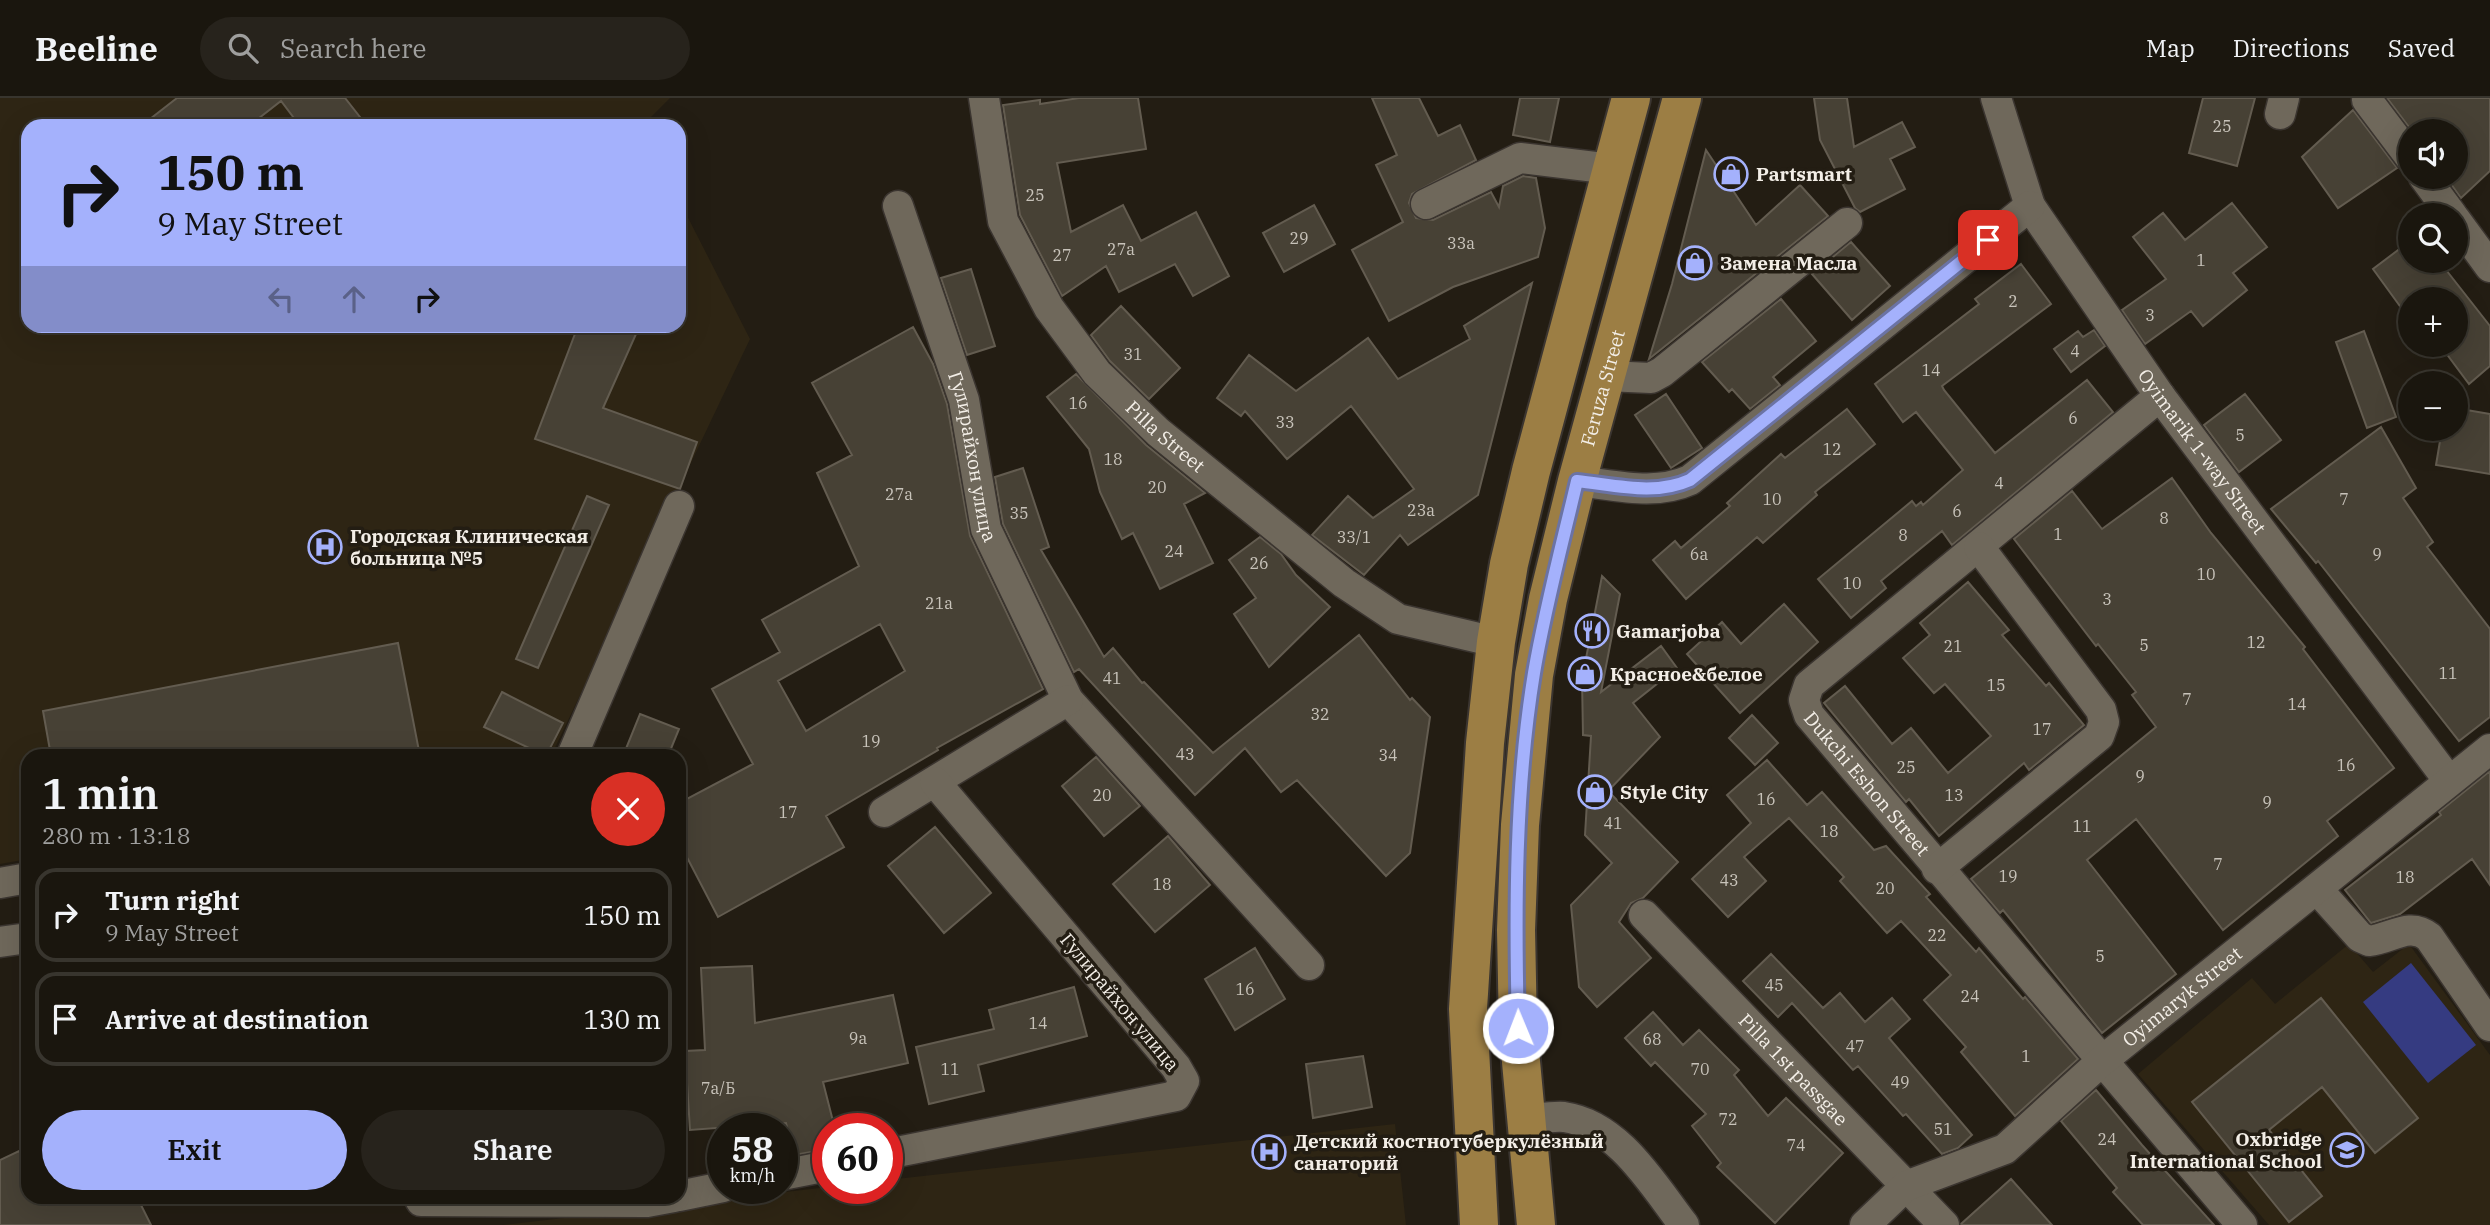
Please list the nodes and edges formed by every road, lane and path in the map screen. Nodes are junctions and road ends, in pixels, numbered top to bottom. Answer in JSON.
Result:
{"nodes":[{"id":1,"x":984,"y":98,"type":"edge"},
{"id":2,"x":1629,"y":98,"type":"edge"},
{"id":3,"x":1682,"y":98,"type":"edge"},
{"id":4,"x":1996,"y":98,"type":"edge"},
{"id":5,"x":2367,"y":100,"type":"edge"},
{"id":6,"x":2398,"y":141,"type":"edge"},
{"id":7,"x":1612,"y":169,"type":"junction"},
{"id":8,"x":1660,"y":179,"type":"junction"},
{"id":9,"x":1426,"y":204,"type":"dead end"},
{"id":10,"x":898,"y":206,"type":"dead end"},
{"id":11,"x":2030,"y":206,"type":"junction"},
{"id":12,"x":1847,"y":223,"type":"dead end"},
{"id":13,"x":2468,"y":236,"type":"edge"},
{"id":14,"x":2490,"y":267,"type":"edge"},
{"id":15,"x":1606,"y":376,"type":"junction"},
{"id":16,"x":2160,"y":396,"type":"junction"},
{"id":17,"x":1577,"y":481,"type":"junction"},
{"id":18,"x":679,"y":506,"type":"dead end"},
{"id":19,"x":1979,"y":547,"type":"junction"},
{"id":20,"x":1496,"y":642,"type":"junction"},
{"id":21,"x":1068,"y":700,"type":"junction"},
{"id":22,"x":2490,"y":748,"type":"edge"},
{"id":23,"x":575,"y":749,"type":"edge"},
{"id":24,"x":2449,"y":781,"type":"junction"},
{"id":25,"x":935,"y":782,"type":"junction"},
{"id":26,"x":884,"y":811,"type":"dead end"},
{"id":27,"x":1937,"y":869,"type":"junction"},
{"id":28,"x":21,"y":879,"type":"edge"},
{"id":29,"x":0,"y":883,"type":"edge"},
{"id":30,"x":2316,"y":890,"type":"junction"},
{"id":31,"x":1644,"y":915,"type":"dead end"},
{"id":32,"x":21,"y":939,"type":"edge"},
{"id":33,"x":0,"y":942,"type":"edge"},
{"id":34,"x":1309,"y":965,"type":"dead end"},
{"id":35,"x":2490,"y":1026,"type":"edge"},
{"id":36,"x":2103,"y":1060,"type":"junction"},
{"id":37,"x":1525,"y":1120,"type":"junction"},
{"id":38,"x":903,"y":1151,"type":"edge"},
{"id":39,"x":1906,"y":1186,"type":"junction"},
{"id":40,"x":707,"y":1192,"type":"edge"},
{"id":41,"x":686,"y":1198,"type":"edge"},
{"id":42,"x":661,"y":1205,"type":"edge"},
{"id":43,"x":420,"y":1208,"type":"edge"},
{"id":44,"x":1479,"y":1225,"type":"edge"},
{"id":45,"x":1536,"y":1225,"type":"edge"},
{"id":46,"x":1684,"y":1225,"type":"edge"},
{"id":47,"x":1865,"y":1225,"type":"edge"},
{"id":48,"x":1944,"y":1225,"type":"edge"},
{"id":49,"x":2242,"y":1225,"type":"edge"}],
"edges":[{"from":1,"to":20,"type":"street","name":"Pilla Street"},
{"from":2,"to":7,"type":"main road"},
{"from":3,"to":8,"type":"main road","name":"Feruza Street"},
{"from":4,"to":11,"type":"street","name":"Oyimarik 1-way Street"},
{"from":5,"to":6,"type":"street"},
{"from":7,"to":8,"type":"main road"},
{"from":7,"to":9,"type":"street"},
{"from":7,"to":20,"type":"main road"},
{"from":8,"to":15,"type":"main road","name":"Feruza Street"},
{"from":10,"to":21,"type":"street","name":"Гулирайхон улица"},
{"from":11,"to":16,"type":"street","name":"Oyimarik 1-way Street"},
{"from":11,"to":17,"type":"street"},
{"from":12,"to":15,"type":"street"},
{"from":13,"to":14,"type":"street"},
{"from":15,"to":17,"type":"main road","name":"Feruza Street"},
{"from":16,"to":19,"type":"street","name":"Dukchi Eshon Street"},
{"from":16,"to":24,"type":"street","name":"Oyimarik 1-way Street"},
{"from":17,"to":37,"type":"main road","name":"Feruza Street"},
{"from":18,"to":23,"type":"street"},
{"from":19,"to":27,"type":"street"},
{"from":19,"to":27,"type":"street","name":"Dukchi Eshon Street"},
{"from":20,"to":44,"type":"main road"},
{"from":21,"to":25,"type":"street"},
{"from":21,"to":34,"type":"street","name":"Гулирайхон улица"},
{"from":22,"to":24,"type":"street","name":"Oyimaryk Street"},
{"from":24,"to":30,"type":"street","name":"Oyimaryk Street"},
{"from":25,"to":26,"type":"street"},
{"from":25,"to":38,"type":"street","name":"Гулирайхон улица"},
{"from":27,"to":36,"type":"street","name":"Dukchi Eshon Street"},
{"from":28,"to":29,"type":"street"},
{"from":30,"to":35,"type":"street"},
{"from":30,"to":36,"type":"street","name":"Oyimaryk Street"},
{"from":31,"to":39,"type":"street","name":"Pilla 1st passgae"},
{"from":32,"to":33,"type":"street"},
{"from":36,"to":39,"type":"street","name":"Oyimaryk Street"},
{"from":36,"to":49,"type":"street","name":"Dukchi Eshon Street"},
{"from":37,"to":45,"type":"main road","name":"Feruza Street"},
{"from":37,"to":46,"type":"street"},
{"from":39,"to":47,"type":"street","name":"Oyimaryk Street"},
{"from":39,"to":48,"type":"street","name":"Pilla 1st passgae"},
{"from":40,"to":41,"type":"street"},
{"from":42,"to":43,"type":"street"}]}
